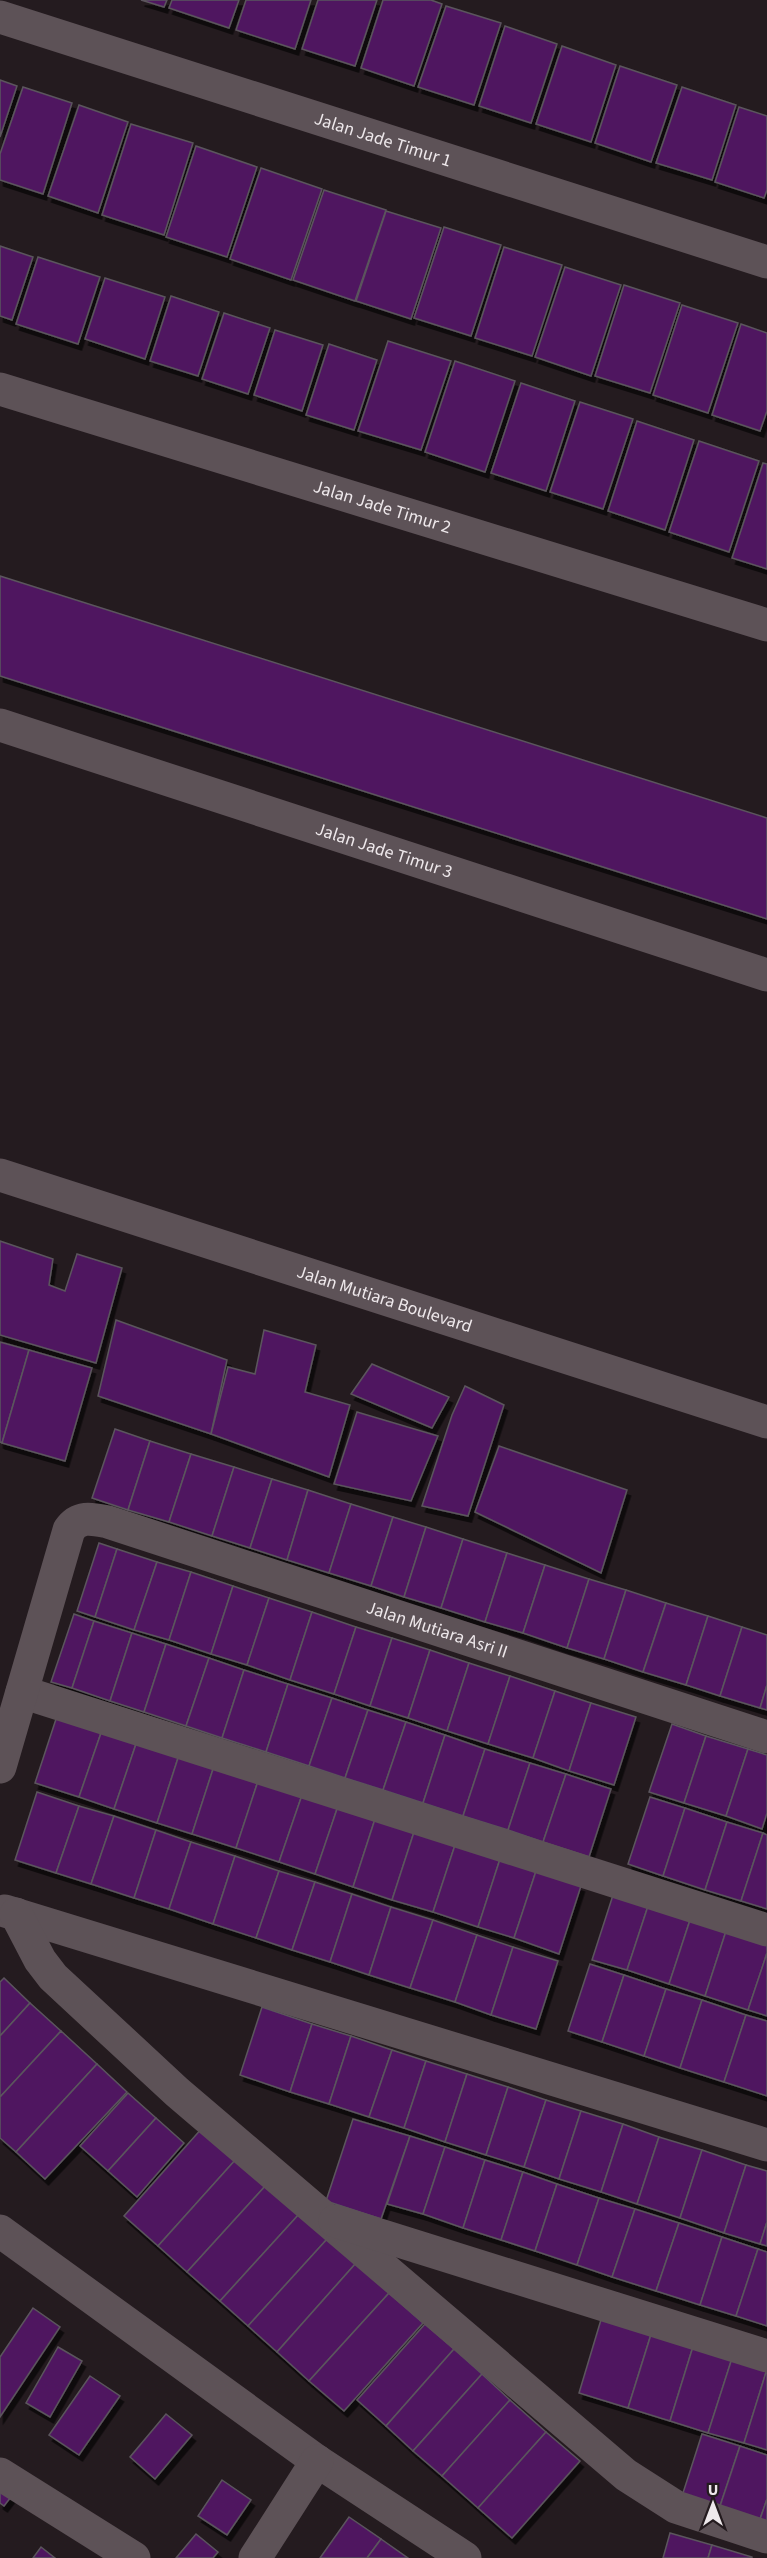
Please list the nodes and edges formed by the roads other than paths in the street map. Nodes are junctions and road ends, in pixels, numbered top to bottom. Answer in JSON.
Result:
{"nodes":[{"id":1,"x":0,"y":17,"type":"edge"},
{"id":2,"x":767,"y":262,"type":"edge"},
{"id":3,"x":0,"y":389,"type":"edge"},
{"id":4,"x":767,"y":625,"type":"edge"},
{"id":5,"x":0,"y":725,"type":"edge"},
{"id":6,"x":767,"y":975,"type":"edge"},
{"id":7,"x":0,"y":1175,"type":"edge"},
{"id":8,"x":767,"y":1422,"type":"edge"},
{"id":9,"x":22,"y":1692,"type":"junction"},
{"id":10,"x":767,"y":1737,"type":"edge"},
{"id":11,"x":0,"y":1767,"type":"edge"},
{"id":12,"x":8,"y":1912,"type":"edge"},
{"id":13,"x":767,"y":1930,"type":"edge"},
{"id":14,"x":767,"y":2145,"type":"edge"},
{"id":15,"x":322,"y":2217,"type":"junction"},
{"id":16,"x":0,"y":2231,"type":"edge"},
{"id":17,"x":767,"y":2356,"type":"edge"},
{"id":18,"x":317,"y":2461,"type":"junction"},
{"id":19,"x":0,"y":2474,"type":"edge"},
{"id":20,"x":767,"y":2537,"type":"edge"},
{"id":21,"x":134,"y":2558,"type":"edge"},
{"id":22,"x":255,"y":2558,"type":"edge"},
{"id":23,"x":465,"y":2558,"type":"edge"}],
"edges":[{"from":1,"to":2,"type":"street","name":"Jalan Jade Timur 1"},
{"from":3,"to":4,"type":"street","name":"Jalan Jade Timur 2"},
{"from":5,"to":6,"type":"street","name":"Jalan Jade Timur 3"},
{"from":7,"to":8,"type":"street","name":"Jalan Mutiara Boulevard"},
{"from":9,"to":10,"type":"street","name":"Jalan Mutiara Asri II"},
{"from":9,"to":11,"type":"street","name":"Jalan Mutiara Asri II"},
{"from":9,"to":13,"type":"street"},
{"from":12,"to":14,"type":"street"},
{"from":12,"to":15,"type":"street"},
{"from":15,"to":17,"type":"street"},
{"from":15,"to":20,"type":"street"},
{"from":16,"to":18,"type":"street"},
{"from":18,"to":22,"type":"street"},
{"from":18,"to":23,"type":"street"},
{"from":19,"to":21,"type":"street"}]}
